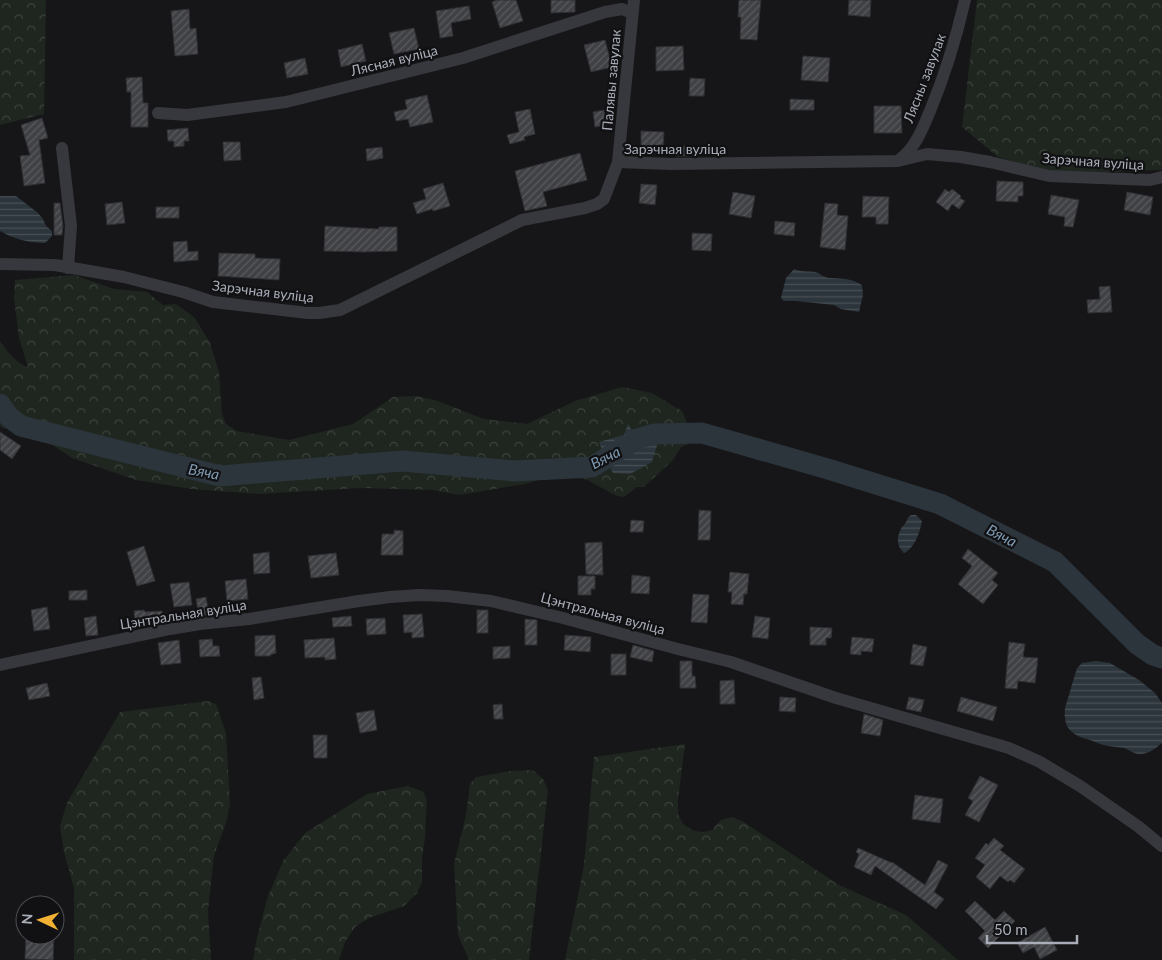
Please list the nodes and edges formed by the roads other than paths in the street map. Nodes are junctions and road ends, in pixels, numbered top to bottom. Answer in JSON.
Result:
{"nodes":[{"id":1,"x":634,"y":0,"type":"edge"},
{"id":2,"x":965,"y":0,"type":"edge"},
{"id":3,"x":632,"y":13,"type":"junction"},
{"id":4,"x":158,"y":114,"type":"dead end"},
{"id":5,"x":62,"y":148,"type":"dead end"},
{"id":6,"x":898,"y":160,"type":"junction"},
{"id":7,"x":618,"y":162,"type":"junction"},
{"id":8,"x":1162,"y":177,"type":"edge"},
{"id":9,"x":0,"y":264,"type":"edge"},
{"id":10,"x":68,"y":268,"type":"junction"},
{"id":11,"x":0,"y":665,"type":"edge"},
{"id":12,"x":1162,"y":846,"type":"edge"}],
"edges":[{"from":1,"to":3,"type":"street","name":"Палявы завулак"},
{"from":2,"to":6,"type":"street","name":"Лясны завулак"},
{"from":3,"to":4,"type":"street","name":"Лясная вуліца"},
{"from":3,"to":7,"type":"street","name":"Палявы завулак"},
{"from":5,"to":10,"type":"street"},
{"from":6,"to":7,"type":"street","name":"Зарэчная вуліца"},
{"from":6,"to":8,"type":"street","name":"Зарэчная вуліца"},
{"from":7,"to":10,"type":"street","name":"Зарэчная вуліца"},
{"from":9,"to":10,"type":"street","name":"Зарэчная вуліца"},
{"from":11,"to":12,"type":"street","name":"Цэнтральная вуліца"}]}
